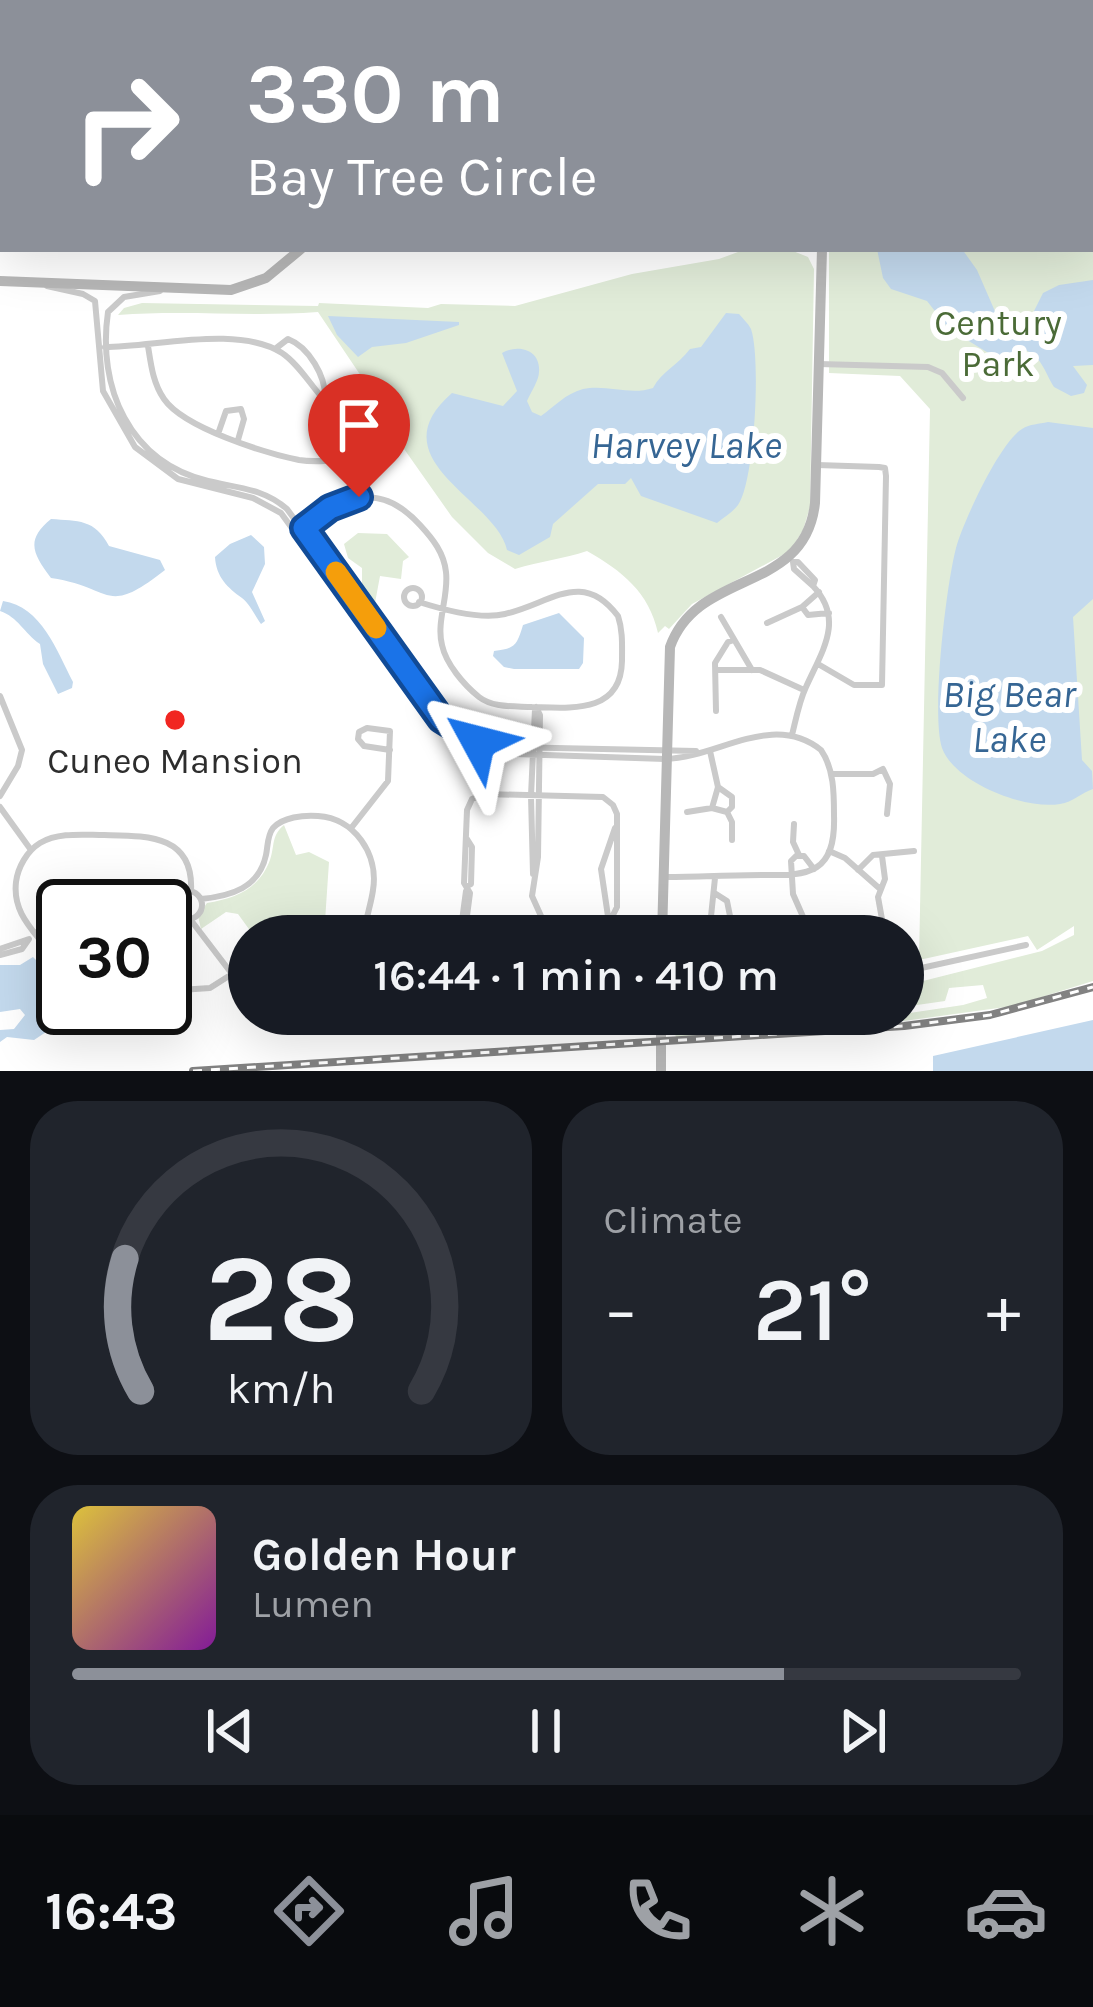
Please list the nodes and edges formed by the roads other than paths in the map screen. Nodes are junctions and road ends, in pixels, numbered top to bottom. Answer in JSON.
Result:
{"nodes":[{"id":1,"x":297,"y":252,"type":"edge"},
{"id":2,"x":819,"y":252,"type":"edge"},
{"id":3,"x":0,"y":281,"type":"edge"},
{"id":4,"x":40,"y":284,"type":"junction"},
{"id":5,"x":165,"y":288,"type":"junction"},
{"id":6,"x":102,"y":346,"type":"junction"},
{"id":7,"x":148,"y":346,"type":"junction"},
{"id":8,"x":275,"y":349,"type":"junction"},
{"id":9,"x":819,"y":364,"type":"junction"},
{"id":10,"x":963,"y":398,"type":"dead end"},
{"id":11,"x":325,"y":402,"type":"junction"},
{"id":12,"x":218,"y":434,"type":"junction"},
{"id":13,"x":238,"y":440,"type":"junction"},
{"id":14,"x":356,"y":458,"type":"junction"},
{"id":15,"x":816,"y":465,"type":"junction"},
{"id":16,"x":359,"y":497,"type":"junction"},
{"id":17,"x":301,"y":530,"type":"junction"},
{"id":18,"x":791,"y":561,"type":"junction"},
{"id":19,"x":816,"y":589,"type":"junction"},
{"id":20,"x":419,"y":602,"type":"dead end"},
{"id":21,"x":802,"y":607,"type":"junction"},
{"id":22,"x":444,"y":608,"type":"junction"},
{"id":23,"x":829,"y":613,"type":"junction"},
{"id":24,"x":722,"y":617,"type":"dead end"},
{"id":25,"x":767,"y":623,"type":"dead end"},
{"id":26,"x":734,"y":640,"type":"junction"},
{"id":27,"x":818,"y":664,"type":"junction"},
{"id":28,"x":718,"y":670,"type":"junction"},
{"id":29,"x":752,"y":670,"type":"junction"},
{"id":30,"x":805,"y":690,"type":"junction"},
{"id":31,"x":0,"y":696,"type":"edge"},
{"id":32,"x":536,"y":707,"type":"junction"},
{"id":33,"x":716,"y":711,"type":"dead end"},
{"id":34,"x":791,"y":736,"type":"junction"},
{"id":35,"x":390,"y":750,"type":"junction"},
{"id":36,"x":536,"y":751,"type":"junction"},
{"id":37,"x":710,"y":751,"type":"junction"},
{"id":38,"x":666,"y":754,"type":"junction"},
{"id":39,"x":831,"y":774,"type":"junction"},
{"id":40,"x":718,"y":787,"type":"junction"},
{"id":41,"x":0,"y":796,"type":"edge"},
{"id":42,"x":534,"y":796,"type":"junction"},
{"id":43,"x":0,"y":807,"type":"edge"},
{"id":44,"x":712,"y":808,"type":"junction"},
{"id":45,"x":687,"y":812,"type":"dead end"},
{"id":46,"x":727,"y":812,"type":"junction"},
{"id":47,"x":886,"y":814,"type":"dead end"},
{"id":48,"x":794,"y":824,"type":"dead end"},
{"id":49,"x":617,"y":825,"type":"junction"},
{"id":50,"x":352,"y":827,"type":"junction"},
{"id":51,"x":732,"y":840,"type":"dead end"},
{"id":52,"x":31,"y":850,"type":"junction"},
{"id":53,"x":829,"y":851,"type":"junction"},
{"id":54,"x":914,"y":851,"type":"dead end"},
{"id":55,"x":799,"y":856,"type":"junction"},
{"id":56,"x":882,"y":856,"type":"junction"},
{"id":57,"x":814,"y":869,"type":"junction"},
{"id":58,"x":858,"y":869,"type":"junction"},
{"id":59,"x":663,"y":877,"type":"junction"},
{"id":60,"x":792,"y":877,"type":"junction"},
{"id":61,"x":715,"y":878,"type":"junction"},
{"id":62,"x":191,"y":879,"type":"edge"},
{"id":63,"x":879,"y":888,"type":"junction"},
{"id":64,"x":192,"y":892,"type":"edge"},
{"id":65,"x":716,"y":894,"type":"junction"},
{"id":66,"x":201,"y":899,"type":"junction"},
{"id":67,"x":368,"y":915,"type":"edge"},
{"id":68,"x":467,"y":915,"type":"edge"},
{"id":69,"x":540,"y":915,"type":"edge"},
{"id":70,"x":609,"y":915,"type":"edge"},
{"id":71,"x":613,"y":915,"type":"edge"},
{"id":72,"x":662,"y":915,"type":"edge"},
{"id":73,"x":708,"y":915,"type":"edge"},
{"id":74,"x":729,"y":915,"type":"edge"},
{"id":75,"x":802,"y":915,"type":"edge"},
{"id":76,"x":882,"y":915,"type":"edge"},
{"id":77,"x":192,"y":918,"type":"edge"},
{"id":78,"x":192,"y":922,"type":"edge"},
{"id":79,"x":36,"y":933,"type":"edge"},
{"id":80,"x":32,"y":936,"type":"junction"},
{"id":81,"x":36,"y":940,"type":"edge"},
{"id":82,"x":1026,"y":945,"type":"dead end"},
{"id":83,"x":0,"y":952,"type":"edge"},
{"id":84,"x":924,"y":967,"type":"edge"},
{"id":85,"x":228,"y":969,"type":"edge"},
{"id":86,"x":228,"y":977,"type":"edge"},
{"id":87,"x":192,"y":989,"type":"edge"},
{"id":88,"x":660,"y":1035,"type":"edge"},
{"id":89,"x":659,"y":1071,"type":"edge"}],
"edges":[{"from":1,"to":5,"type":"street"},
{"from":2,"to":9,"type":"street"},
{"from":3,"to":4,"type":"street"},
{"from":4,"to":5,"type":"street"},
{"from":4,"to":6,"type":"street"},
{"from":5,"to":6,"type":"street"},
{"from":6,"to":7,"type":"street"},
{"from":6,"to":17,"type":"street"},
{"from":7,"to":8,"type":"street"},
{"from":7,"to":12,"type":"street"},
{"from":8,"to":11,"type":"street"},
{"from":8,"to":11,"type":"street"},
{"from":9,"to":10,"type":"street"},
{"from":9,"to":15,"type":"street"},
{"from":11,"to":14,"type":"street"},
{"from":12,"to":13,"type":"street"},
{"from":12,"to":13,"type":"street"},
{"from":13,"to":14,"type":"street"},
{"from":14,"to":16,"type":"street"},
{"from":15,"to":18,"type":"street"},
{"from":15,"to":27,"type":"street"},
{"from":16,"to":17,"type":"street"},
{"from":16,"to":22,"type":"street"},
{"from":17,"to":36,"type":"street"},
{"from":18,"to":19,"type":"street"},
{"from":18,"to":38,"type":"street"},
{"from":19,"to":21,"type":"street"},
{"from":19,"to":23,"type":"street"},
{"from":20,"to":22,"type":"street"},
{"from":21,"to":23,"type":"street"},
{"from":21,"to":25,"type":"street"},
{"from":22,"to":32,"type":"street"},
{"from":22,"to":32,"type":"street"},
{"from":23,"to":27,"type":"street"},
{"from":24,"to":26,"type":"street"},
{"from":26,"to":28,"type":"street"},
{"from":26,"to":29,"type":"street"},
{"from":27,"to":30,"type":"street"},
{"from":28,"to":29,"type":"street"},
{"from":28,"to":33,"type":"street"},
{"from":29,"to":30,"type":"street"},
{"from":30,"to":34,"type":"street"},
{"from":31,"to":41,"type":"street"},
{"from":32,"to":36,"type":"street"},
{"from":34,"to":37,"type":"street"},
{"from":34,"to":39,"type":"street"},
{"from":35,"to":35,"type":"street"},
{"from":35,"to":50,"type":"street"},
{"from":36,"to":38,"type":"street"},
{"from":36,"to":42,"type":"street"},
{"from":37,"to":38,"type":"street"},
{"from":37,"to":40,"type":"street"},
{"from":38,"to":59,"type":"street"},
{"from":39,"to":47,"type":"street"},
{"from":39,"to":53,"type":"street"},
{"from":40,"to":44,"type":"street"},
{"from":40,"to":46,"type":"street"},
{"from":42,"to":49,"type":"street"},
{"from":42,"to":68,"type":"street"},
{"from":42,"to":69,"type":"street"},
{"from":43,"to":52,"type":"street"},
{"from":44,"to":45,"type":"street"},
{"from":44,"to":46,"type":"street"},
{"from":46,"to":51,"type":"street"},
{"from":48,"to":55,"type":"street"},
{"from":49,"to":70,"type":"street"},
{"from":49,"to":71,"type":"street"},
{"from":50,"to":66,"type":"street"},
{"from":50,"to":67,"type":"street"},
{"from":52,"to":62,"type":"street"},
{"from":52,"to":80,"type":"street"},
{"from":53,"to":57,"type":"street"},
{"from":53,"to":58,"type":"street"},
{"from":54,"to":56,"type":"street"},
{"from":55,"to":57,"type":"street"},
{"from":55,"to":60,"type":"street"},
{"from":56,"to":58,"type":"street"},
{"from":56,"to":63,"type":"street"},
{"from":57,"to":60,"type":"street"},
{"from":58,"to":63,"type":"street"},
{"from":59,"to":61,"type":"street"},
{"from":59,"to":72,"type":"street"},
{"from":60,"to":61,"type":"street"},
{"from":60,"to":75,"type":"street"},
{"from":61,"to":65,"type":"street"},
{"from":63,"to":76,"type":"street"},
{"from":64,"to":66,"type":"street"},
{"from":65,"to":73,"type":"street"},
{"from":65,"to":74,"type":"street"},
{"from":66,"to":77,"type":"street"},
{"from":78,"to":85,"type":"street"},
{"from":79,"to":80,"type":"street"},
{"from":80,"to":81,"type":"street"},
{"from":80,"to":83,"type":"street"},
{"from":82,"to":84,"type":"street"},
{"from":86,"to":87,"type":"street"},
{"from":88,"to":89,"type":"street"}]}
